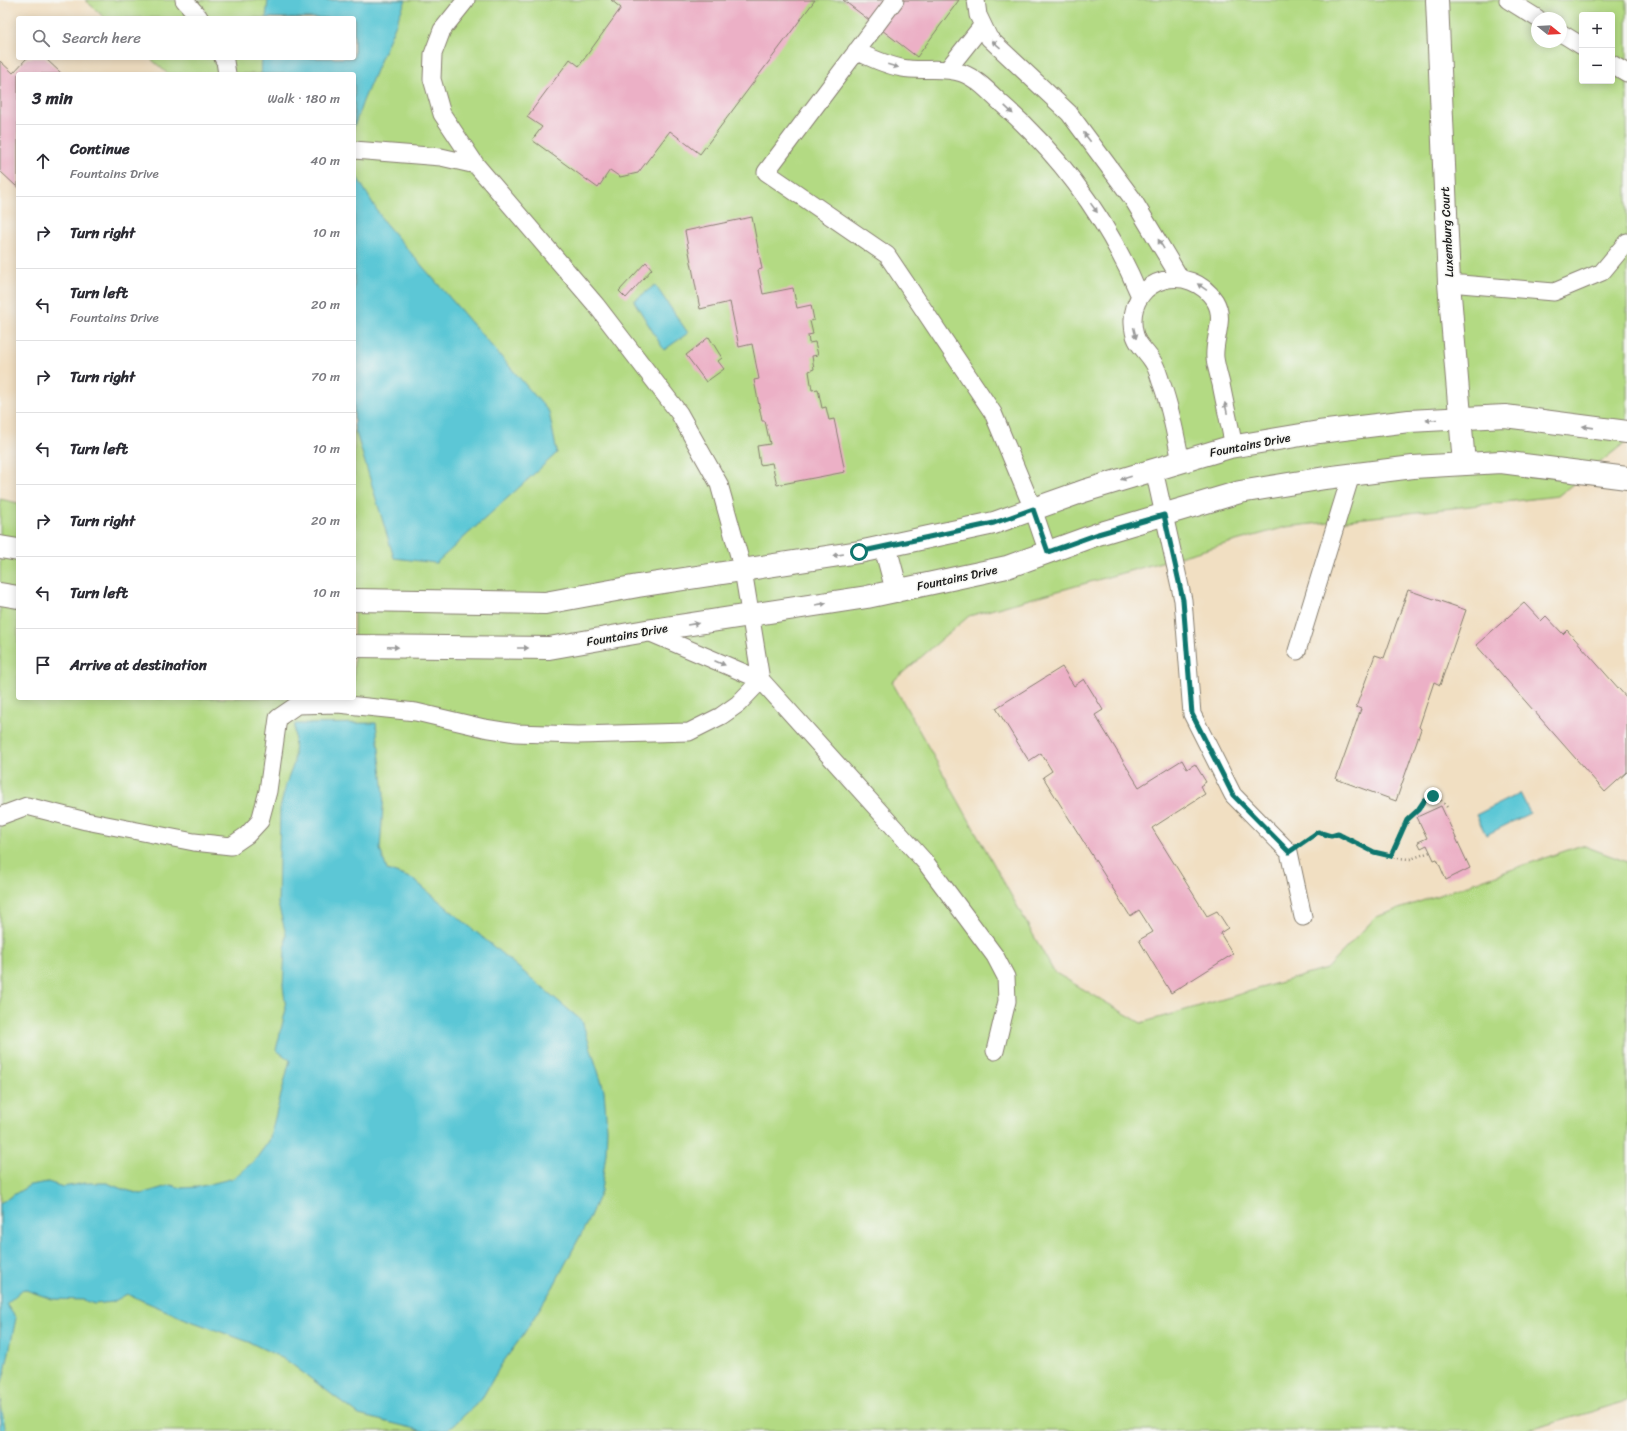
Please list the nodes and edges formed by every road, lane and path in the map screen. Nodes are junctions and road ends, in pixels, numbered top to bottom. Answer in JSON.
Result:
{"nodes":[{"id":1,"x":184,"y":0,"type":"edge"},
{"id":2,"x":201,"y":0,"type":"edge"},
{"id":3,"x":466,"y":0,"type":"edge"},
{"id":4,"x":895,"y":0,"type":"edge"},
{"id":5,"x":976,"y":0,"type":"edge"},
{"id":6,"x":1437,"y":0,"type":"edge"},
{"id":7,"x":1508,"y":0,"type":"edge"},
{"id":8,"x":1531,"y":14,"type":"edge"},
{"id":9,"x":197,"y":16,"type":"edge"},
{"id":10,"x":199,"y":16,"type":"edge"},
{"id":11,"x":982,"y":26,"type":"junction"},
{"id":12,"x":1567,"y":37,"type":"edge"},
{"id":13,"x":1579,"y":44,"type":"edge"},
{"id":14,"x":856,"y":52,"type":"junction"},
{"id":15,"x":224,"y":60,"type":"edge"},
{"id":16,"x":1615,"y":66,"type":"edge"},
{"id":17,"x":947,"y":70,"type":"junction"},
{"id":18,"x":227,"y":72,"type":"edge"},
{"id":19,"x":1627,"y":73,"type":"edge"},
{"id":20,"x":356,"y":150,"type":"edge"},
{"id":21,"x":476,"y":166,"type":"junction"},
{"id":22,"x":1627,"y":242,"type":"edge"},
{"id":23,"x":1180,"y":278,"type":"junction"},
{"id":24,"x":1449,"y":283,"type":"junction"},
{"id":25,"x":1140,"y":296,"type":"junction"},
{"id":26,"x":1462,"y":418,"type":"junction"},
{"id":27,"x":1627,"y":432,"type":"edge"},
{"id":28,"x":1234,"y":446,"type":"junction"},
{"id":29,"x":1182,"y":461,"type":"junction"},
{"id":30,"x":1464,"y":464,"type":"junction"},
{"id":31,"x":1154,"y":470,"type":"junction"},
{"id":32,"x":1351,"y":475,"type":"junction"},
{"id":33,"x":1627,"y":478,"type":"edge"},
{"id":34,"x":1033,"y":509,"type":"junction"},
{"id":35,"x":1164,"y":515,"type":"junction"},
{"id":36,"x":885,"y":546,"type":"junction"},
{"id":37,"x":0,"y":547,"type":"edge"},
{"id":38,"x":16,"y":550,"type":"edge"},
{"id":39,"x":1048,"y":552,"type":"junction"},
{"id":40,"x":743,"y":570,"type":"junction"},
{"id":41,"x":897,"y":591,"type":"junction"},
{"id":42,"x":0,"y":594,"type":"edge"},
{"id":43,"x":16,"y":597,"type":"edge"},
{"id":44,"x":356,"y":600,"type":"edge"},
{"id":45,"x":752,"y":614,"type":"junction"},
{"id":46,"x":646,"y":631,"type":"junction"},
{"id":47,"x":356,"y":646,"type":"edge"},
{"id":48,"x":1296,"y":651,"type":"dead end"},
{"id":49,"x":761,"y":680,"type":"junction"},
{"id":50,"x":1447,"y":807,"type":"dead end"},
{"id":51,"x":0,"y":816,"type":"edge"},
{"id":52,"x":1289,"y":852,"type":"junction"},
{"id":53,"x":1430,"y":852,"type":"dead end"},
{"id":54,"x":1391,"y":856,"type":"junction"},
{"id":55,"x":1304,"y":917,"type":"dead end"},
{"id":56,"x":995,"y":1052,"type":"dead end"}],
"edges":[{"from":1,"to":9,"type":"lane"},
{"from":2,"to":10,"type":"lane"},
{"from":3,"to":21,"type":"lane"},
{"from":4,"to":14,"type":"lane"},
{"from":5,"to":11,"type":"lane"},
{"from":6,"to":24,"type":"street","name":"Luxemburg Court"},
{"from":7,"to":8,"type":"lane"},
{"from":11,"to":17,"type":"lane"},
{"from":23,"to":11,"type":"lane","one_way":true},
{"from":12,"to":13,"type":"lane"},
{"from":14,"to":17,"type":"lane","one_way":true},
{"from":14,"to":34,"type":"lane"},
{"from":15,"to":18,"type":"lane"},
{"from":16,"to":19,"type":"lane"},
{"from":17,"to":25,"type":"lane","one_way":true},
{"from":20,"to":21,"type":"lane"},
{"from":21,"to":40,"type":"lane"},
{"from":22,"to":24,"type":"lane"},
{"from":23,"to":25,"type":"lane"},
{"from":28,"to":23,"type":"lane","one_way":true},
{"from":24,"to":26,"type":"street","name":"Luxemburg Court"},
{"from":25,"to":29,"type":"lane","one_way":true},
{"from":27,"to":26,"type":"street","name":"Fountains Drive","one_way":true},
{"from":26,"to":28,"type":"street","name":"Fountains Drive","one_way":true},
{"from":26,"to":30,"type":"street","name":"Luxemburg Court"},
{"from":28,"to":29,"type":"street","name":"Fountains Drive"},
{"from":29,"to":31,"type":"street","name":"Fountains Drive"},
{"from":30,"to":32,"type":"street","name":"Fountains Drive"},
{"from":30,"to":33,"type":"street","name":"Fountains Drive"},
{"from":31,"to":34,"type":"street","name":"Fountains Drive","one_way":true},
{"from":31,"to":35,"type":"lane"},
{"from":32,"to":35,"type":"street","name":"Fountains Drive"},
{"from":32,"to":48,"type":"lane"},
{"from":34,"to":36,"type":"street","name":"Fountains Drive"},
{"from":34,"to":39,"type":"lane"},
{"from":35,"to":39,"type":"street","name":"Fountains Drive"},
{"from":35,"to":52,"type":"lane"},
{"from":36,"to":40,"type":"street","name":"Fountains Drive","one_way":true},
{"from":36,"to":41,"type":"street"},
{"from":37,"to":38,"type":"street"},
{"from":39,"to":41,"type":"street","name":"Fountains Drive"},
{"from":40,"to":44,"type":"street","name":"Fountains Drive"},
{"from":40,"to":45,"type":"lane"},
{"from":45,"to":41,"type":"street","name":"Fountains Drive","one_way":true},
{"from":42,"to":43,"type":"street"},
{"from":46,"to":45,"type":"street","name":"Fountains Drive","one_way":true},
{"from":45,"to":49,"type":"lane"},
{"from":47,"to":46,"type":"street","name":"Fountains Drive","one_way":true},
{"from":46,"to":49,"type":"lane","one_way":true},
{"from":49,"to":51,"type":"lane"},
{"from":49,"to":56,"type":"lane"},
{"from":50,"to":54,"type":"path"},
{"from":52,"to":54,"type":"path"},
{"from":52,"to":55,"type":"lane"},
{"from":53,"to":54,"type":"path"}]}
